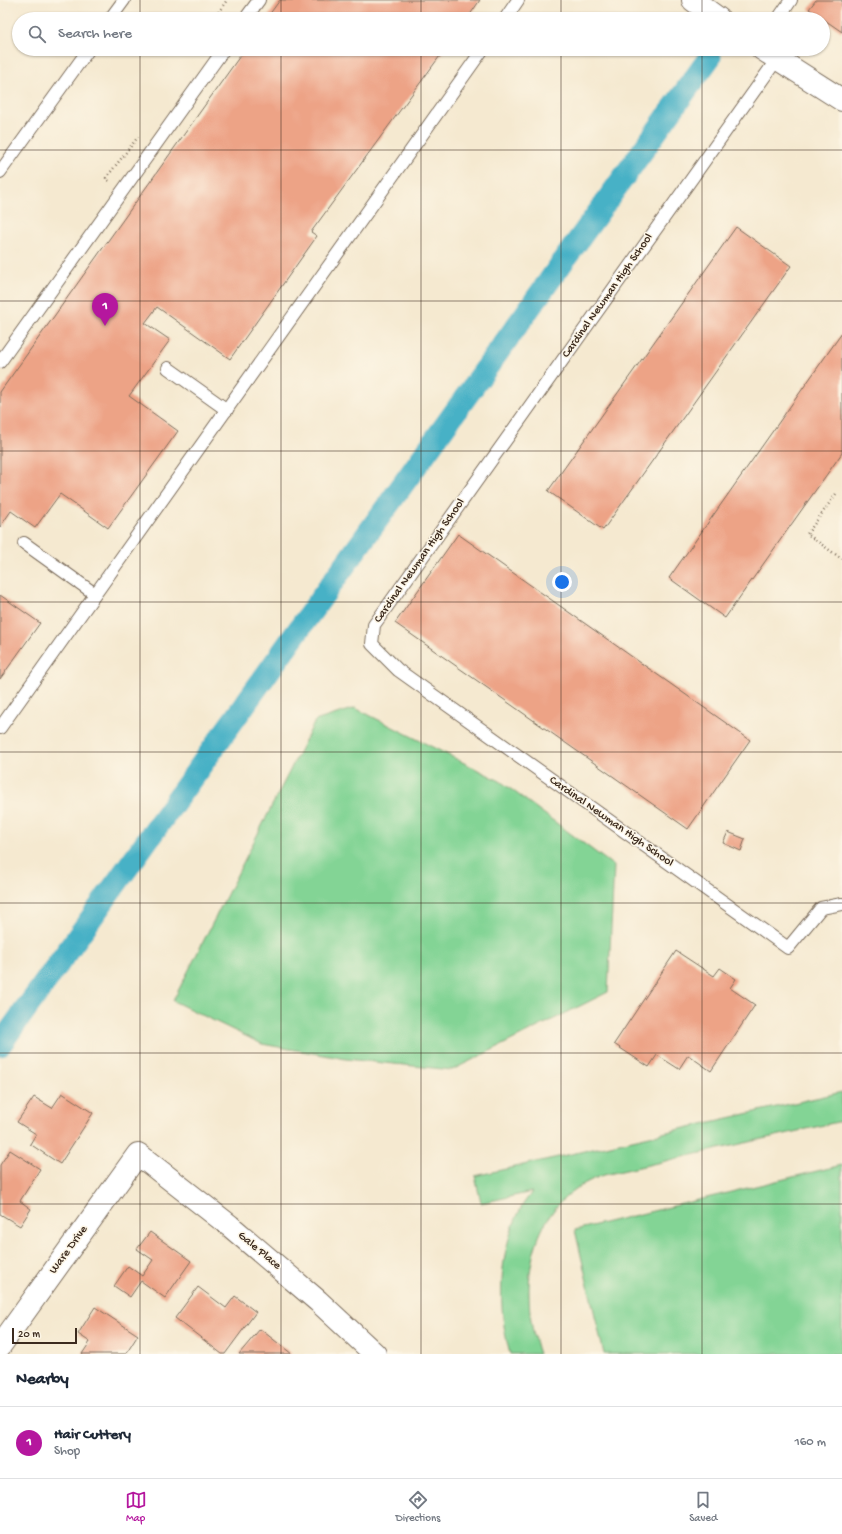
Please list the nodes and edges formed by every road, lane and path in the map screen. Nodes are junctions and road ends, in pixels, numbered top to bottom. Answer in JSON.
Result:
{"nodes":[{"id":1,"x":124,"y":0,"type":"edge"},
{"id":2,"x":227,"y":0,"type":"edge"},
{"id":3,"x":259,"y":0,"type":"edge"},
{"id":4,"x":518,"y":0,"type":"edge"},
{"id":5,"x":693,"y":0,"type":"edge"},
{"id":6,"x":791,"y":0,"type":"edge"},
{"id":7,"x":115,"y":12,"type":"edge"},
{"id":8,"x":219,"y":12,"type":"edge"},
{"id":9,"x":250,"y":12,"type":"edge"},
{"id":10,"x":510,"y":12,"type":"edge"},
{"id":11,"x":710,"y":12,"type":"edge"},
{"id":12,"x":783,"y":12,"type":"edge"},
{"id":13,"x":84,"y":56,"type":"edge"},
{"id":14,"x":219,"y":56,"type":"edge"},
{"id":15,"x":478,"y":56,"type":"edge"},
{"id":16,"x":768,"y":56,"type":"edge"},
{"id":17,"x":772,"y":56,"type":"edge"},
{"id":18,"x":842,"y":100,"type":"edge"},
{"id":19,"x":0,"y":172,"type":"edge"},
{"id":20,"x":0,"y":362,"type":"edge"},
{"id":21,"x":168,"y":368,"type":"dead end"},
{"id":22,"x":226,"y":410,"type":"junction"},
{"id":23,"x":836,"y":494,"type":"dead end"},
{"id":24,"x":24,"y":543,"type":"dead end"},
{"id":25,"x":842,"y":559,"type":"edge"},
{"id":26,"x":95,"y":594,"type":"junction"},
{"id":27,"x":0,"y":728,"type":"edge"},
{"id":28,"x":842,"y":904,"type":"edge"},
{"id":29,"x":138,"y":1154,"type":"joint"},
{"id":30,"x":0,"y":1346,"type":"edge"},
{"id":31,"x":375,"y":1354,"type":"edge"}],
"edges":[{"from":1,"to":7,"type":"lane"},
{"from":2,"to":8,"type":"path"},
{"from":3,"to":9,"type":"lane"},
{"from":4,"to":10,"type":"lane"},
{"from":5,"to":11,"type":"street"},
{"from":6,"to":12,"type":"lane"},
{"from":13,"to":19,"type":"lane"},
{"from":14,"to":20,"type":"lane"},
{"from":15,"to":22,"type":"lane"},
{"from":16,"to":28,"type":"lane","name":"Cardinal Newman High School"},
{"from":17,"to":18,"type":"street"},
{"from":21,"to":22,"type":"lane"},
{"from":22,"to":26,"type":"lane"},
{"from":23,"to":25,"type":"path"},
{"from":24,"to":26,"type":"lane"},
{"from":26,"to":27,"type":"lane"},
{"from":29,"to":30,"type":"street","name":"Ware Drive"},
{"from":29,"to":31,"type":"street","name":"Gale Place"}]}
